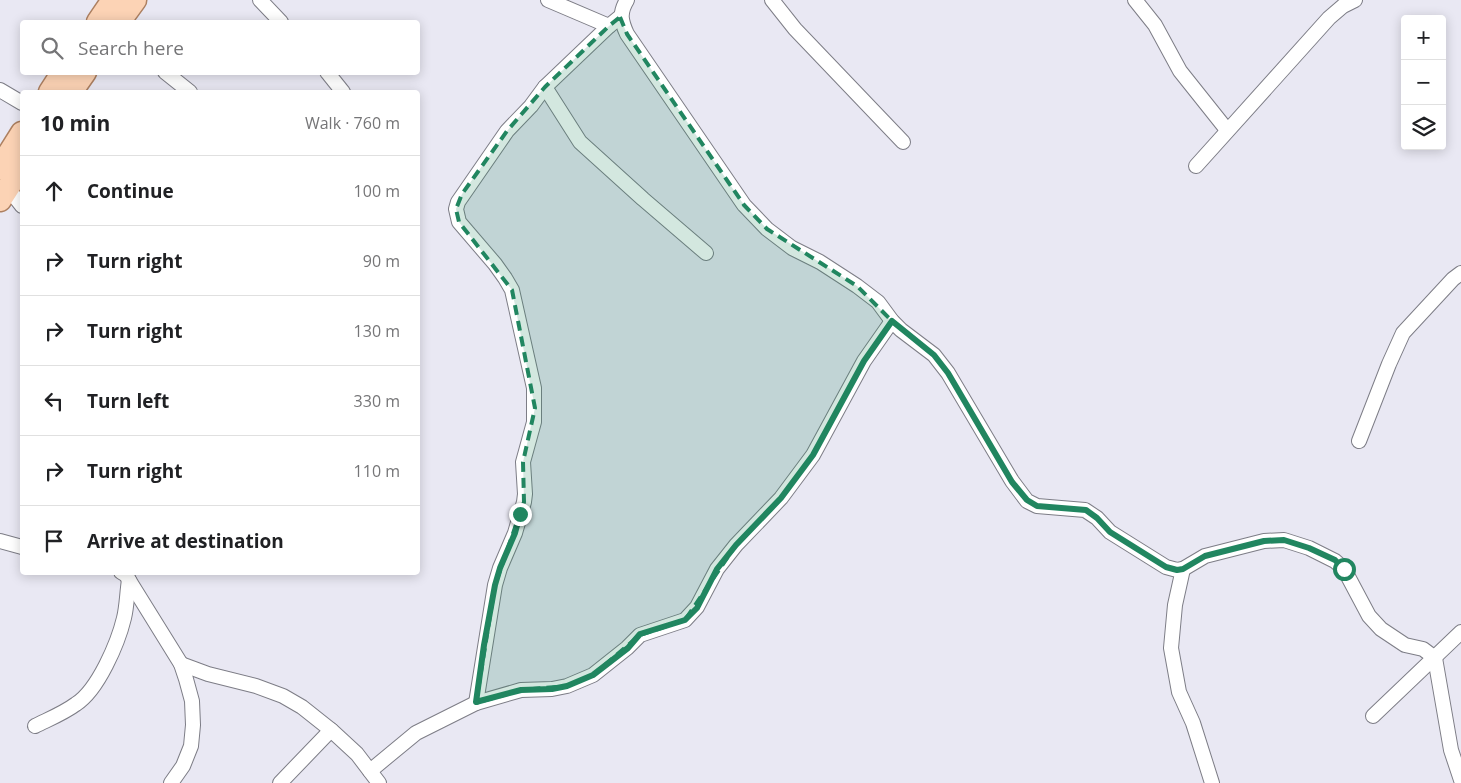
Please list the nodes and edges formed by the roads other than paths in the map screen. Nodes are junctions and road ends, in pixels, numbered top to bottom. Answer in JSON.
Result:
{"nodes":[{"id":1,"x":113,"y":0,"type":"edge"},
{"id":2,"x":135,"y":0,"type":"edge"},
{"id":3,"x":260,"y":0,"type":"edge"},
{"id":4,"x":548,"y":0,"type":"edge"},
{"id":5,"x":627,"y":0,"type":"edge"},
{"id":6,"x":772,"y":0,"type":"edge"},
{"id":7,"x":1135,"y":0,"type":"edge"},
{"id":8,"x":1354,"y":0,"type":"edge"},
{"id":9,"x":99,"y":20,"type":"edge"},
{"id":10,"x":120,"y":20,"type":"edge"},
{"id":11,"x":279,"y":20,"type":"edge"},
{"id":12,"x":615,"y":22,"type":"junction"},
{"id":13,"x":61,"y":75,"type":"edge"},
{"id":14,"x":83,"y":75,"type":"edge"},
{"id":15,"x":169,"y":75,"type":"edge"},
{"id":16,"x":329,"y":75,"type":"edge"},
{"id":17,"x":545,"y":87,"type":"junction"},
{"id":18,"x":0,"y":90,"type":"edge"},
{"id":19,"x":51,"y":90,"type":"edge"},
{"id":20,"x":72,"y":90,"type":"edge"},
{"id":21,"x":188,"y":90,"type":"edge"},
{"id":22,"x":341,"y":90,"type":"edge"},
{"id":23,"x":20,"y":102,"type":"edge"},
{"id":24,"x":1227,"y":130,"type":"junction"},
{"id":25,"x":20,"y":139,"type":"edge"},
{"id":26,"x":902,"y":142,"type":"dead end"},
{"id":27,"x":1196,"y":166,"type":"dead end"},
{"id":28,"x":20,"y":168,"type":"edge"},
{"id":29,"x":3,"y":185,"type":"edge"},
{"id":30,"x":20,"y":204,"type":"edge"},
{"id":31,"x":706,"y":253,"type":"dead end"},
{"id":32,"x":1461,"y":273,"type":"edge"},
{"id":33,"x":892,"y":321,"type":"junction"},
{"id":34,"x":1358,"y":441,"type":"dead end"},
{"id":35,"x":0,"y":541,"type":"edge"},
{"id":36,"x":20,"y":546,"type":"edge"},
{"id":37,"x":1183,"y":569,"type":"junction"},
{"id":38,"x":126,"y":575,"type":"edge"},
{"id":39,"x":1461,"y":632,"type":"edge"},
{"id":40,"x":1435,"y":658,"type":"junction"},
{"id":41,"x":181,"y":664,"type":"junction"},
{"id":42,"x":476,"y":702,"type":"junction"},
{"id":43,"x":1373,"y":716,"type":"dead end"},
{"id":44,"x":35,"y":726,"type":"dead end"},
{"id":45,"x":332,"y":730,"type":"junction"},
{"id":46,"x":370,"y":771,"type":"junction"},
{"id":47,"x":1461,"y":780,"type":"edge"},
{"id":48,"x":171,"y":783,"type":"edge"},
{"id":49,"x":280,"y":783,"type":"edge"},
{"id":50,"x":379,"y":783,"type":"edge"},
{"id":51,"x":1212,"y":783,"type":"edge"}],
"edges":[{"from":1,"to":9,"type":"main road"},
{"from":2,"to":10,"type":"main road"},
{"from":3,"to":11,"type":"street"},
{"from":4,"to":12,"type":"street"},
{"from":5,"to":12,"type":"street"},
{"from":6,"to":26,"type":"street"},
{"from":7,"to":24,"type":"street"},
{"from":8,"to":24,"type":"street"},
{"from":12,"to":17,"type":"street"},
{"from":12,"to":33,"type":"street"},
{"from":13,"to":19,"type":"main road"},
{"from":14,"to":20,"type":"main road"},
{"from":15,"to":21,"type":"street"},
{"from":16,"to":22,"type":"street"},
{"from":17,"to":31,"type":"street"},
{"from":17,"to":42,"type":"street"},
{"from":18,"to":23,"type":"street"},
{"from":24,"to":27,"type":"street"},
{"from":25,"to":29,"type":"main road"},
{"from":28,"to":29,"type":"main road"},
{"from":29,"to":30,"type":"street"},
{"from":32,"to":34,"type":"street"},
{"from":33,"to":37,"type":"street"},
{"from":33,"to":42,"type":"street"},
{"from":35,"to":36,"type":"street"},
{"from":37,"to":40,"type":"street"},
{"from":37,"to":51,"type":"street"},
{"from":38,"to":41,"type":"street"},
{"from":38,"to":44,"type":"street"},
{"from":39,"to":40,"type":"street"},
{"from":40,"to":43,"type":"street"},
{"from":40,"to":47,"type":"street"},
{"from":41,"to":45,"type":"street"},
{"from":41,"to":48,"type":"street"},
{"from":42,"to":46,"type":"street"},
{"from":45,"to":46,"type":"street"},
{"from":45,"to":49,"type":"street"},
{"from":46,"to":50,"type":"street"}]}
